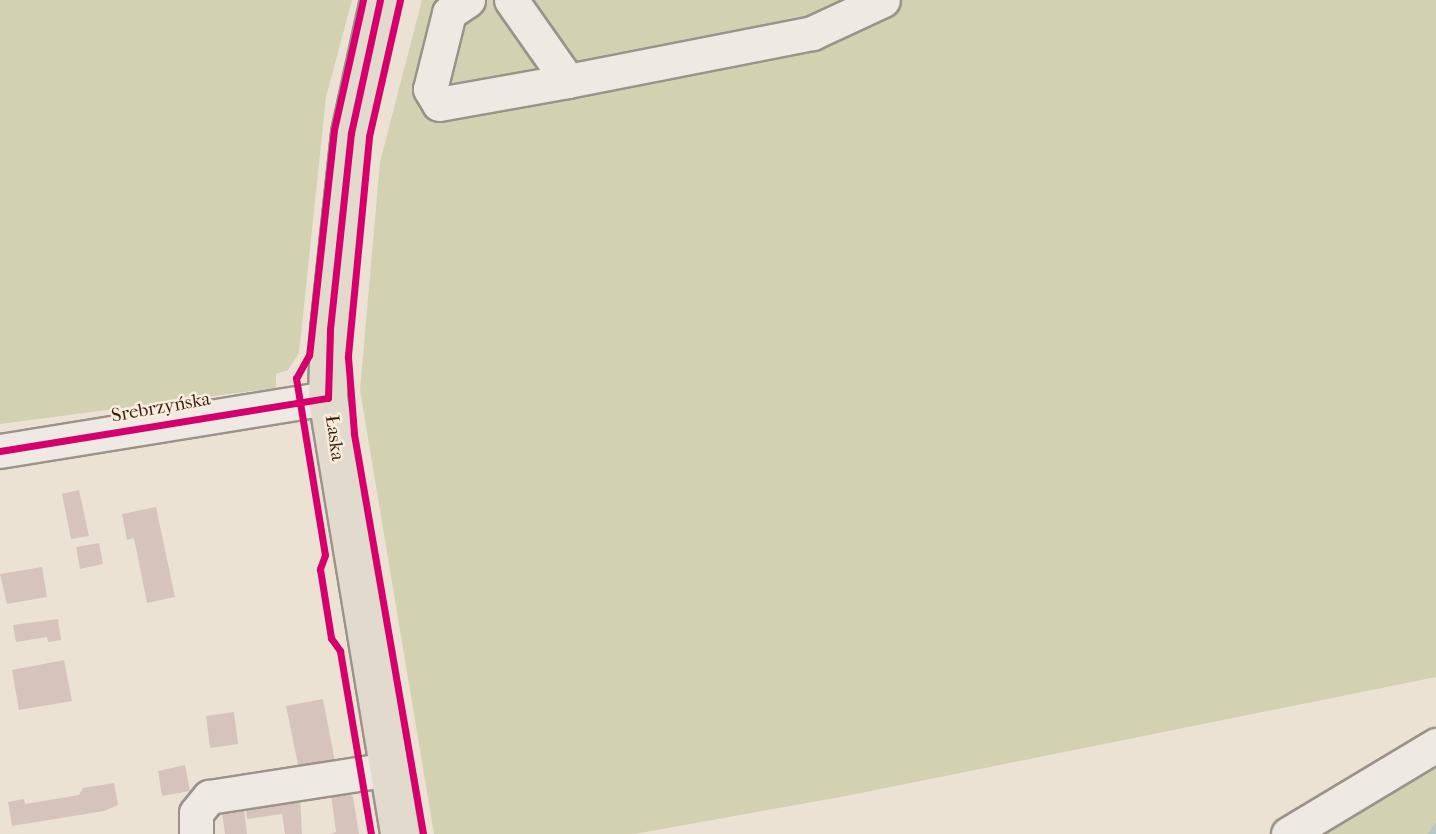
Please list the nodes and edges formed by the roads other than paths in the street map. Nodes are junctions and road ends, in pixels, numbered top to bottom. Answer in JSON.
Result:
{"nodes":[{"id":1,"x":380,"y":0,"type":"edge"},
{"id":2,"x":468,"y":0,"type":"edge"},
{"id":3,"x":511,"y":0,"type":"edge"},
{"id":4,"x":883,"y":0,"type":"edge"},
{"id":5,"x":568,"y":81,"type":"junction"},
{"id":6,"x":328,"y":397,"type":"junction"},
{"id":7,"x":0,"y":451,"type":"edge"},
{"id":8,"x":1436,"y":744,"type":"edge"},
{"id":9,"x":389,"y":769,"type":"junction"},
{"id":10,"x":196,"y":834,"type":"edge"},
{"id":11,"x":400,"y":834,"type":"edge"},
{"id":12,"x":1288,"y":834,"type":"edge"}],
"edges":[{"from":1,"to":6,"type":"main road","name":"Łaska"},
{"from":2,"to":5,"type":"street"},
{"from":3,"to":5,"type":"street"},
{"from":4,"to":5,"type":"street"},
{"from":6,"to":7,"type":"street","name":"Srebrzyńska"},
{"from":6,"to":9,"type":"main road","name":"Łaska"},
{"from":8,"to":12,"type":"street"},
{"from":9,"to":10,"type":"street"},
{"from":9,"to":11,"type":"main road","name":"Łaska"}]}
